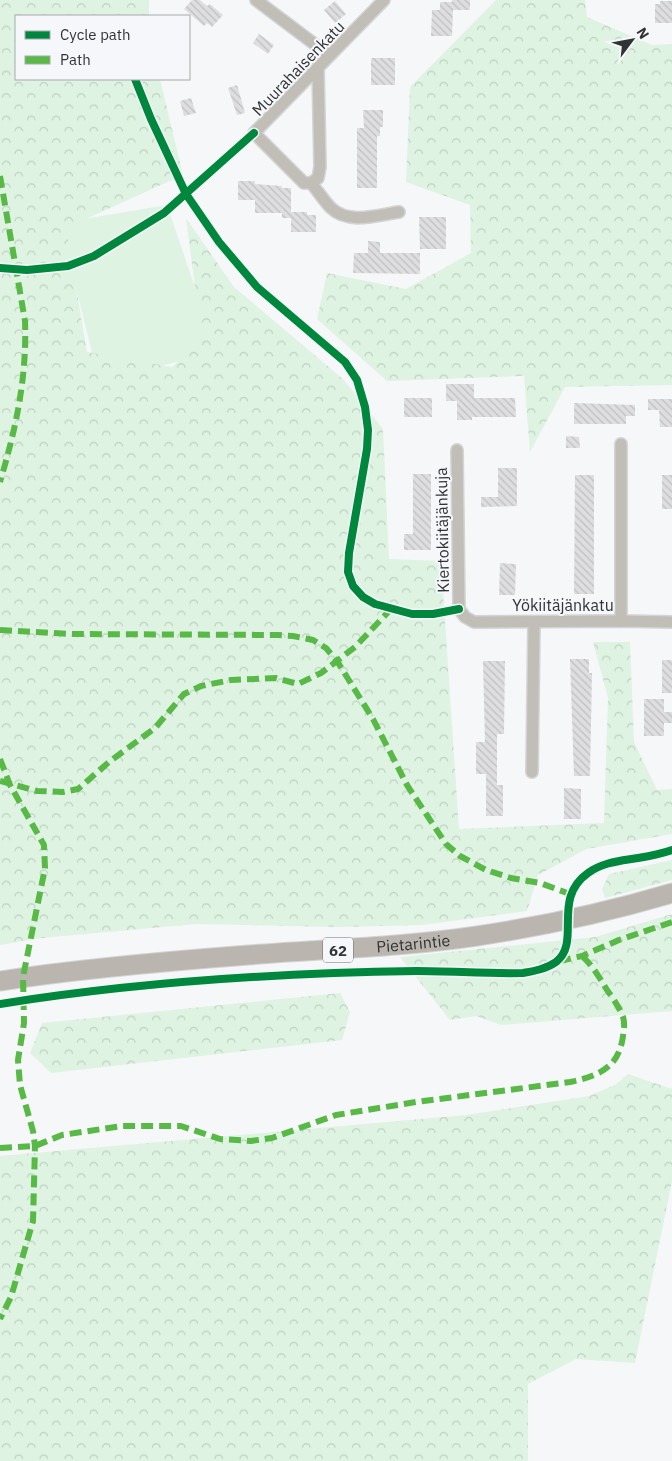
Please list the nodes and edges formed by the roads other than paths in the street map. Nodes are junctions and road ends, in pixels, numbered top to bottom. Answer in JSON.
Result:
{"nodes":[{"id":1,"x":256,"y":0,"type":"edge"},
{"id":2,"x":384,"y":0,"type":"edge"},
{"id":3,"x":329,"y":56,"type":"junction"},
{"id":4,"x":318,"y":68,"type":"junction"},
{"id":5,"x":311,"y":184,"type":"junction"},
{"id":6,"x":399,"y":212,"type":"dead end"},
{"id":7,"x":621,"y":444,"type":"dead end"},
{"id":8,"x":456,"y":450,"type":"dead end"},
{"id":9,"x":459,"y":609,"type":"joint"},
{"id":10,"x":621,"y":621,"type":"junction"},
{"id":11,"x":534,"y":622,"type":"junction"},
{"id":12,"x":672,"y":622,"type":"edge"},
{"id":13,"x":532,"y":772,"type":"dead end"},
{"id":14,"x":672,"y":893,"type":"edge"},
{"id":15,"x":0,"y":981,"type":"edge"}],
"edges":[{"from":1,"to":3,"type":"street"},
{"from":2,"to":3,"type":"street","name":"Muurahaisenkatu"},
{"from":3,"to":4,"type":"street","name":"Muurahaisenkatu"},
{"from":4,"to":5,"type":"street","name":"Muurahaisenkatu"},
{"from":4,"to":5,"type":"street","name":"Muurahaisenkatu"},
{"from":5,"to":6,"type":"street","name":"Muurahaisenkatu"},
{"from":7,"to":10,"type":"street"},
{"from":8,"to":9,"type":"street","name":"Kiertokiitäjänkuja"},
{"from":9,"to":11,"type":"street","name":"Yökiitäjänkatu"},
{"from":10,"to":11,"type":"street","name":"Yökiitäjänkatu"},
{"from":10,"to":12,"type":"street","name":"Yökiitäjänkatu"},
{"from":11,"to":13,"type":"street"},
{"from":14,"to":15,"type":"main road","name":"Pietarintie","number":"62"}]}
